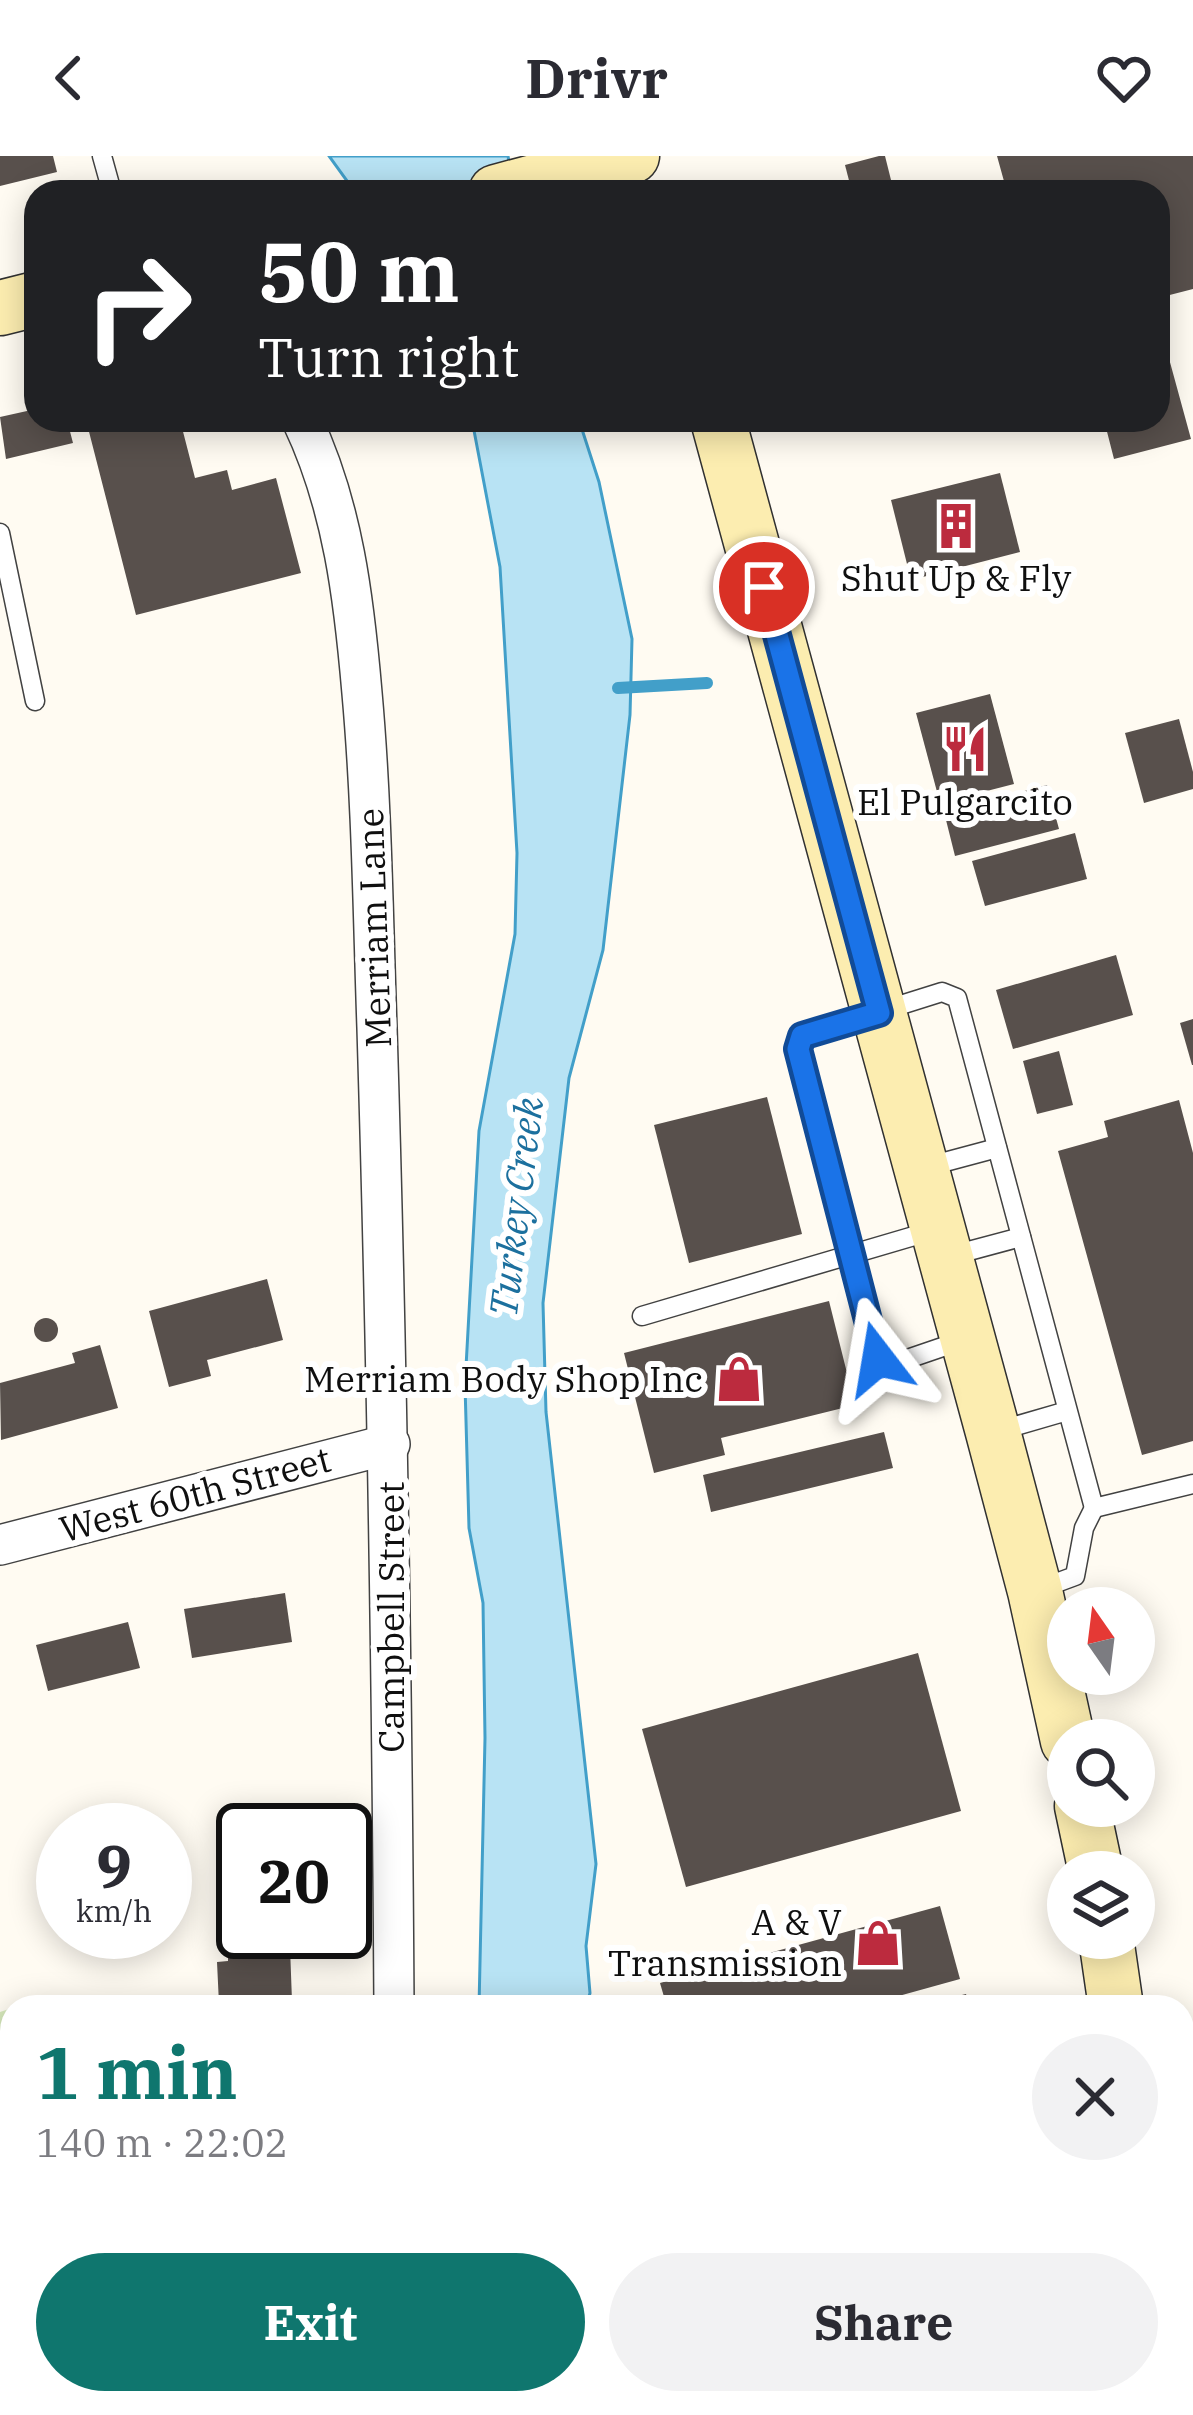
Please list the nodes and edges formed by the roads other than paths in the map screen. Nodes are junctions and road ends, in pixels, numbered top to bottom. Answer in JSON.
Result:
{"nodes":[{"id":1,"x":632,"y":156,"type":"edge"},
{"id":2,"x":542,"y":180,"type":"edge"},
{"id":3,"x":307,"y":432,"type":"edge"},
{"id":4,"x":721,"y":432,"type":"edge"},
{"id":5,"x":0,"y":532,"type":"edge"},
{"id":6,"x":35,"y":701,"type":"dead end"},
{"id":7,"x":879,"y":1013,"type":"junction"},
{"id":8,"x":997,"y":1148,"type":"junction"},
{"id":9,"x":921,"y":1168,"type":"junction"},
{"id":10,"x":1021,"y":1237,"type":"junction"},
{"id":11,"x":942,"y":1243,"type":"junction"},
{"id":12,"x":851,"y":1255,"type":"junction"},
{"id":13,"x":642,"y":1316,"type":"dead end"},
{"id":14,"x":968,"y":1338,"type":"junction"},
{"id":15,"x":1066,"y":1411,"type":"junction"},
{"id":16,"x":993,"y":1432,"type":"junction"},
{"id":17,"x":390,"y":1444,"type":"junction"},
{"id":18,"x":1193,"y":1484,"type":"edge"},
{"id":19,"x":1094,"y":1508,"type":"junction"},
{"id":20,"x":0,"y":1545,"type":"edge"},
{"id":21,"x":1035,"y":1591,"type":"junction"},
{"id":22,"x":1063,"y":1719,"type":"edge"},
{"id":23,"x":1109,"y":1959,"type":"edge"},
{"id":24,"x":394,"y":1995,"type":"edge"},
{"id":25,"x":1114,"y":1995,"type":"edge"}],
"edges":[{"from":1,"to":2,"type":"main road"},
{"from":3,"to":17,"type":"street","name":"Merriam Lane"},
{"from":4,"to":7,"type":"main road"},
{"from":5,"to":6,"type":"lane"},
{"from":7,"to":8,"type":"lane"},
{"from":7,"to":9,"type":"main road"},
{"from":7,"to":12,"type":"lane"},
{"from":8,"to":9,"type":"lane"},
{"from":8,"to":10,"type":"lane"},
{"from":9,"to":11,"type":"main road"},
{"from":10,"to":11,"type":"lane"},
{"from":10,"to":15,"type":"lane"},
{"from":11,"to":12,"type":"lane"},
{"from":11,"to":14,"type":"main road"},
{"from":12,"to":13,"type":"lane"},
{"from":12,"to":14,"type":"lane"},
{"from":14,"to":16,"type":"main road"},
{"from":15,"to":16,"type":"lane"},
{"from":15,"to":19,"type":"lane"},
{"from":16,"to":21,"type":"main road"},
{"from":17,"to":20,"type":"street","name":"West 60th Street"},
{"from":17,"to":24,"type":"street","name":"Campbell Street"},
{"from":18,"to":19,"type":"lane"},
{"from":19,"to":21,"type":"lane"},
{"from":21,"to":22,"type":"main road"},
{"from":23,"to":25,"type":"main road"}]}
